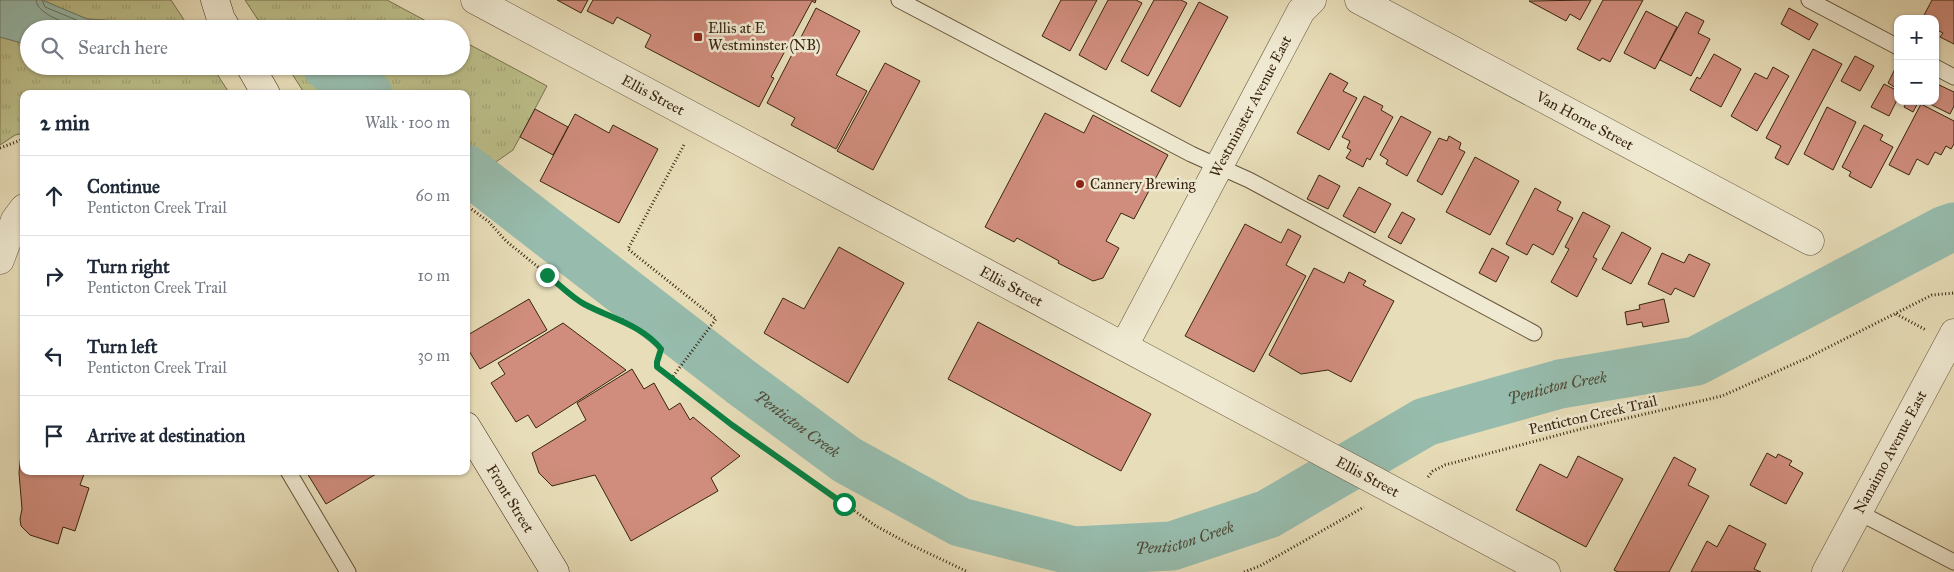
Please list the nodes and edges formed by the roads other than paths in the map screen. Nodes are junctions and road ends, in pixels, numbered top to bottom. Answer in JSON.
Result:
{"nodes":[{"id":1,"x":200,"y":0,"type":"edge"},
{"id":2,"x":475,"y":0,"type":"edge"},
{"id":3,"x":899,"y":0,"type":"edge"},
{"id":4,"x":1312,"y":0,"type":"edge"},
{"id":5,"x":1359,"y":0,"type":"edge"},
{"id":6,"x":1809,"y":0,"type":"edge"},
{"id":7,"x":221,"y":16,"type":"edge"},
{"id":8,"x":1894,"y":45,"type":"edge"},
{"id":9,"x":1939,"y":69,"type":"edge"},
{"id":10,"x":1954,"y":77,"type":"edge"},
{"id":11,"x":1219,"y":166,"type":"junction"},
{"id":12,"x":20,"y":213,"type":"edge"},
{"id":13,"x":1810,"y":241,"type":"dead end"},
{"id":14,"x":0,"y":260,"type":"edge"},
{"id":15,"x":1534,"y":333,"type":"dead end"},
{"id":16,"x":1952,"y":337,"type":"edge"},
{"id":17,"x":1124,"y":346,"type":"junction"},
{"id":18,"x":470,"y":433,"type":"edge"},
{"id":19,"x":290,"y":475,"type":"edge"},
{"id":20,"x":1858,"y":512,"type":"junction"},
{"id":21,"x":1954,"y":562,"type":"edge"},
{"id":22,"x":348,"y":572,"type":"edge"},
{"id":23,"x":555,"y":572,"type":"edge"},
{"id":24,"x":1546,"y":572,"type":"edge"},
{"id":25,"x":1826,"y":572,"type":"edge"}],
"edges":[{"from":1,"to":7,"type":"street"},
{"from":2,"to":17,"type":"street","name":"Ellis Street"},
{"from":3,"to":11,"type":"lane"},
{"from":4,"to":11,"type":"street","name":"Westminster Avenue East"},
{"from":5,"to":13,"type":"street","name":"Van Horne Street"},
{"from":6,"to":8,"type":"lane"},
{"from":9,"to":10,"type":"lane"},
{"from":11,"to":15,"type":"lane"},
{"from":11,"to":17,"type":"street","name":"Westminster Avenue East"},
{"from":12,"to":14,"type":"street"},
{"from":16,"to":20,"type":"street","name":"Nanaimo Avenue East"},
{"from":17,"to":24,"type":"street","name":"Ellis Street"},
{"from":18,"to":23,"type":"street","name":"Front Street"},
{"from":19,"to":22,"type":"lane"},
{"from":20,"to":21,"type":"lane"},
{"from":20,"to":25,"type":"street","name":"Nanaimo Avenue East"}]}
